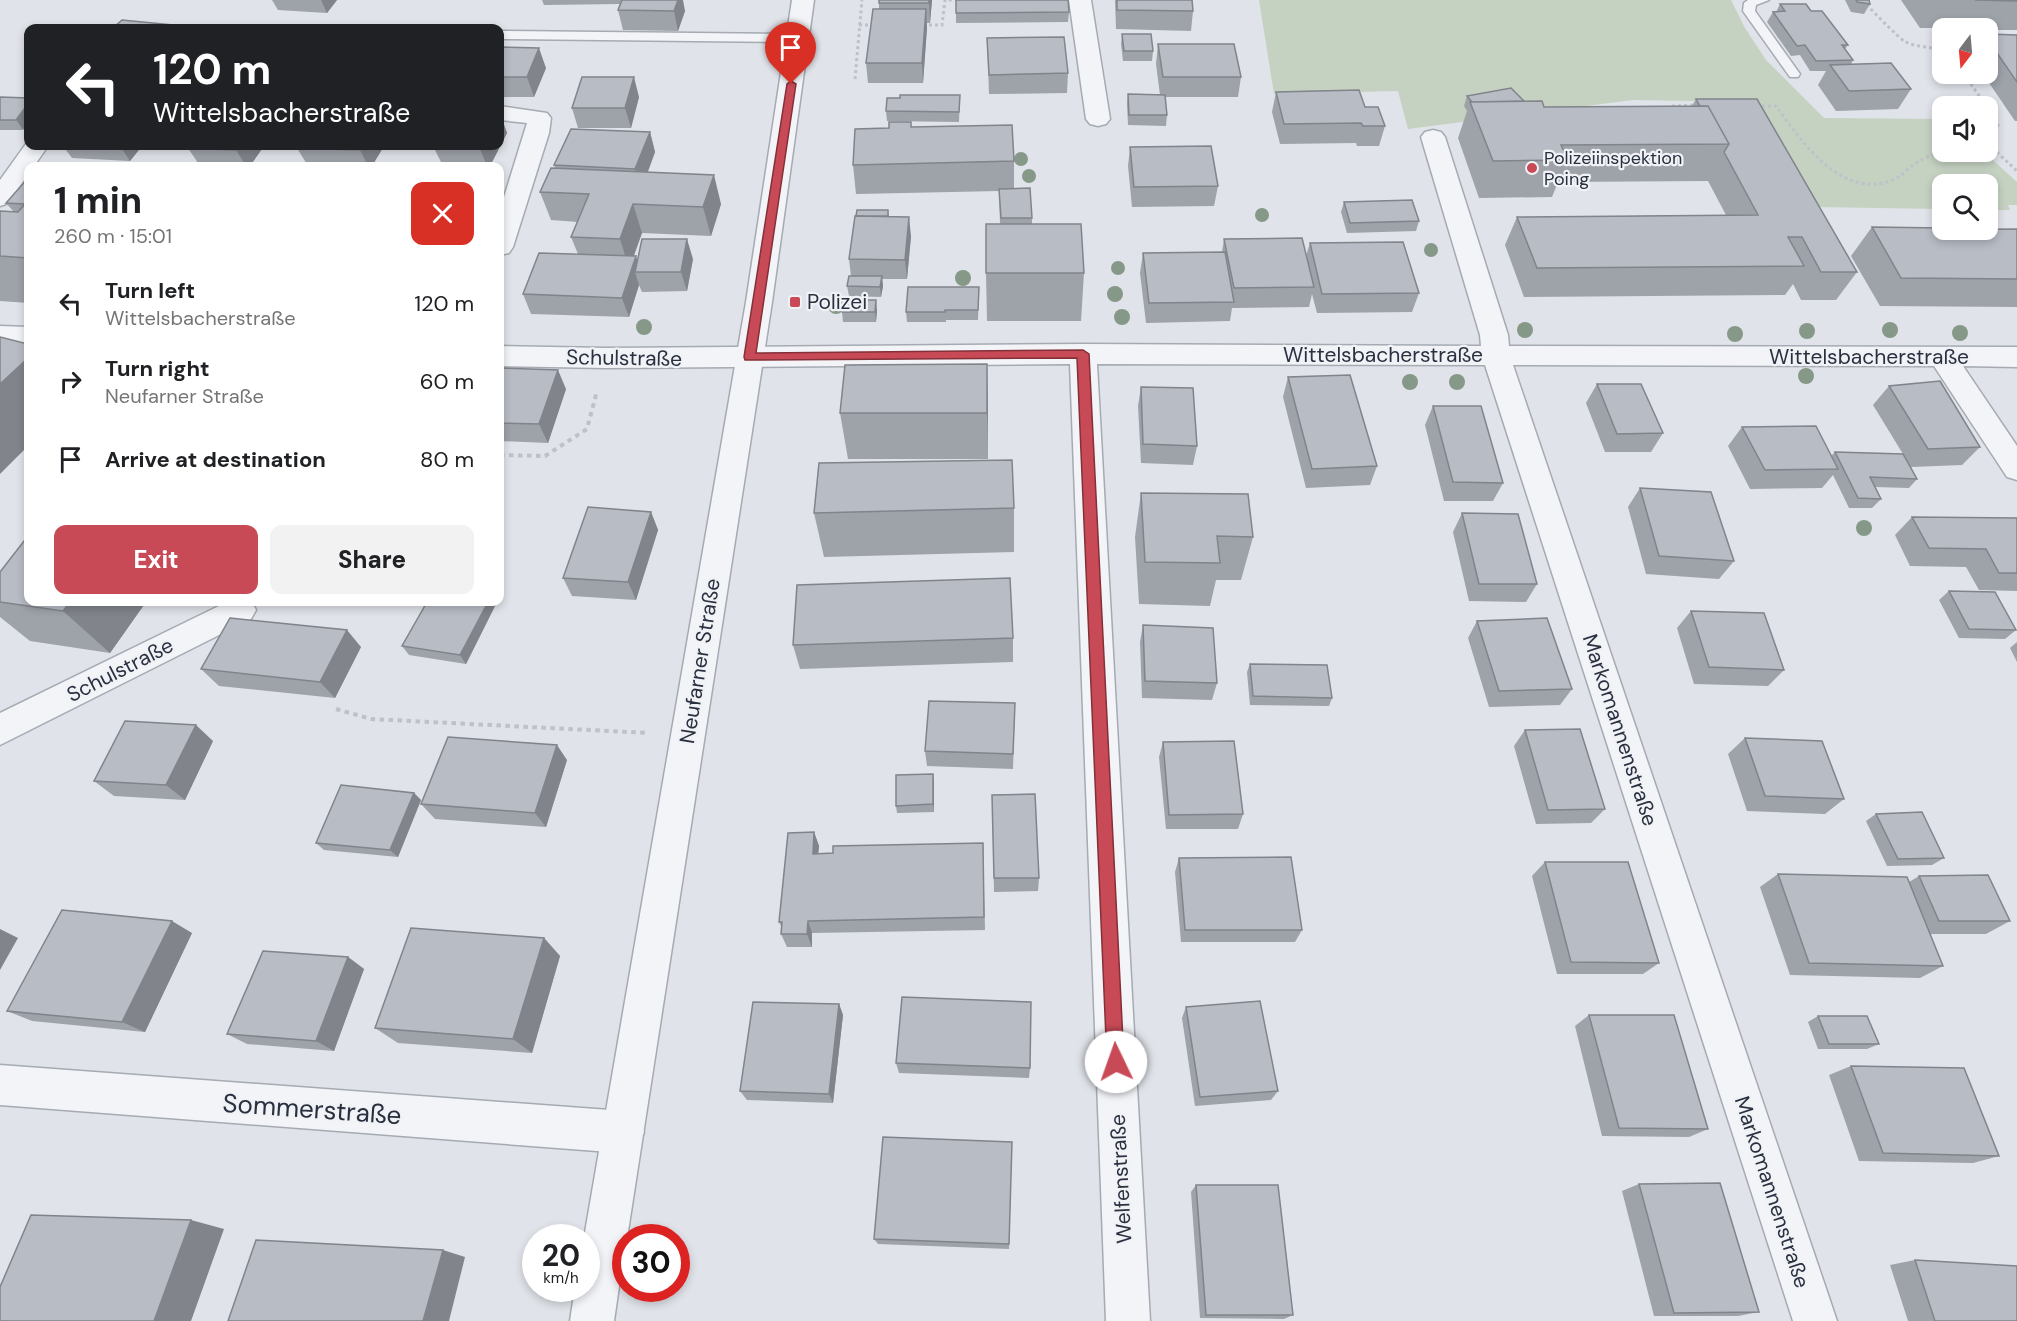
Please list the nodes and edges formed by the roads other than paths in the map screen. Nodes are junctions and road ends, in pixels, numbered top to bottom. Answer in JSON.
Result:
{"nodes":[{"id":1,"x":803,"y":0,"type":"edge"},
{"id":2,"x":1080,"y":0,"type":"edge"},
{"id":3,"x":1763,"y":0,"type":"edge"},
{"id":4,"x":504,"y":35,"type":"edge"},
{"id":5,"x":798,"y":38,"type":"junction"},
{"id":6,"x":1794,"y":74,"type":"dead end"},
{"id":7,"x":504,"y":114,"type":"edge"},
{"id":8,"x":1098,"y":119,"type":"dead end"},
{"id":9,"x":1433,"y":137,"type":"dead end"},
{"id":10,"x":24,"y":163,"type":"edge"},
{"id":11,"x":0,"y":198,"type":"edge"},
{"id":12,"x":504,"y":235,"type":"edge"},
{"id":13,"x":0,"y":335,"type":"edge"},
{"id":14,"x":24,"y":336,"type":"edge"},
{"id":15,"x":1083,"y":354,"type":"junction"},
{"id":16,"x":1496,"y":355,"type":"junction"},
{"id":17,"x":504,"y":356,"type":"edge"},
{"id":18,"x":749,"y":357,"type":"junction"},
{"id":19,"x":2017,"y":357,"type":"edge"},
{"id":20,"x":1943,"y":358,"type":"junction"},
{"id":21,"x":2017,"y":469,"type":"edge"},
{"id":22,"x":240,"y":610,"type":"dead end"},
{"id":23,"x":0,"y":730,"type":"edge"},
{"id":24,"x":0,"y":1085,"type":"edge"},
{"id":25,"x":623,"y":1132,"type":"junction"},
{"id":26,"x":592,"y":1321,"type":"edge"},
{"id":27,"x":1128,"y":1321,"type":"edge"},
{"id":28,"x":1815,"y":1321,"type":"edge"}],
"edges":[{"from":1,"to":5,"type":"street","name":"Neufarner Straße"},
{"from":2,"to":8,"type":"street"},
{"from":3,"to":6,"type":"lane"},
{"from":4,"to":5,"type":"lane"},
{"from":5,"to":18,"type":"street","name":"Neufarner Straße"},
{"from":7,"to":12,"type":"street"},
{"from":9,"to":16,"type":"street","name":"Markomannenstraße"},
{"from":10,"to":11,"type":"street"},
{"from":13,"to":14,"type":"street"},
{"from":15,"to":16,"type":"street","name":"Wittelsbacherstraße"},
{"from":15,"to":18,"type":"street","name":"Wittelsbacherstraße"},
{"from":15,"to":27,"type":"street","name":"Welfenstraße"},
{"from":16,"to":20,"type":"street","name":"Wittelsbacherstraße"},
{"from":16,"to":28,"type":"street","name":"Markomannenstraße"},
{"from":17,"to":18,"type":"street","name":"Schulstraße"},
{"from":18,"to":25,"type":"street","name":"Neufarner Straße"},
{"from":19,"to":20,"type":"street","name":"Wittelsbacherstraße"},
{"from":20,"to":21,"type":"street"},
{"from":22,"to":23,"type":"street","name":"Schulstraße"},
{"from":24,"to":25,"type":"street","name":"Sommerstraße"},
{"from":25,"to":26,"type":"street","name":"Neufarner Straße"}]}
